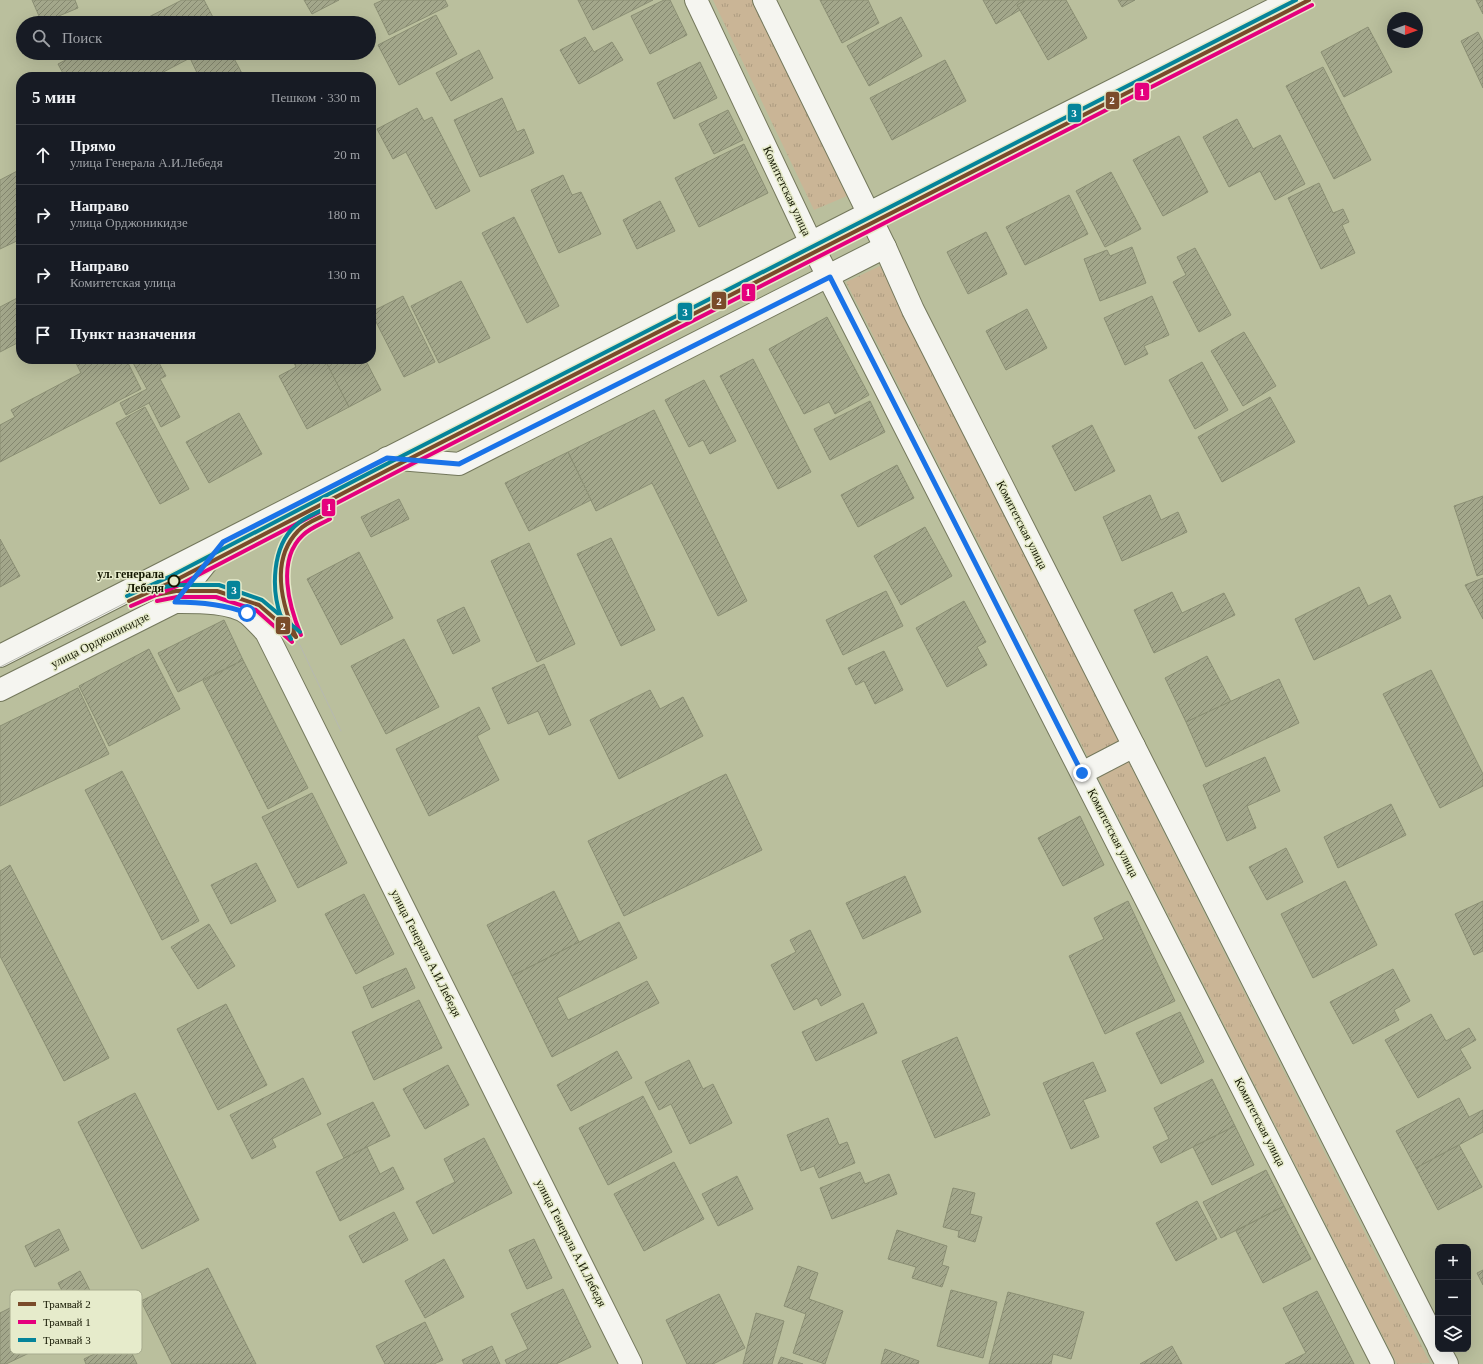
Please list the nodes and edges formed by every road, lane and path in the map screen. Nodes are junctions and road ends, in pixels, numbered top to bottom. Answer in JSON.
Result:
{"nodes":[{"id":1,"x":696,"y":0,"type":"edge"},
{"id":2,"x":764,"y":0,"type":"edge"},
{"id":3,"x":1292,"y":0,"type":"edge"},
{"id":4,"x":869,"y":213,"type":"junction"},
{"id":5,"x":811,"y":243,"type":"junction"},
{"id":6,"x":885,"y":248,"type":"junction"},
{"id":7,"x":830,"y":277,"type":"junction"},
{"id":8,"x":387,"y":458,"type":"junction"},
{"id":9,"x":223,"y":542,"type":"junction"},
{"id":10,"x":175,"y":602,"type":"junction"},
{"id":11,"x":0,"y":656,"type":"edge"},
{"id":12,"x":0,"y":690,"type":"edge"},
{"id":13,"x":1134,"y":746,"type":"junction"},
{"id":14,"x":1082,"y":773,"type":"junction"},
{"id":15,"x":1435,"y":1340,"type":"edge"},
{"id":16,"x":1441,"y":1352,"type":"edge"},
{"id":17,"x":631,"y":1364,"type":"edge"},
{"id":18,"x":1382,"y":1364,"type":"edge"},
{"id":19,"x":1447,"y":1364,"type":"edge"}],
"edges":[{"from":1,"to":5,"type":"street","name":"Комитетская улица"},
{"from":2,"to":4,"type":"street","name":"Комитетская улица"},
{"from":3,"to":4,"type":"street","name":"улица Орджоникидзе"},
{"from":4,"to":5,"type":"street","name":"улица Орджоникидзе"},
{"from":4,"to":6,"type":"street","name":"Комитетская улица"},
{"from":5,"to":7,"type":"street","name":"Комитетская улица"},
{"from":5,"to":8,"type":"street","name":"улица Орджоникидзе"},
{"from":6,"to":7,"type":"street"},
{"from":6,"to":13,"type":"street","name":"Комитетская улица"},
{"from":7,"to":8,"type":"street"},
{"from":7,"to":14,"type":"street","name":"Комитетская улица"},
{"from":8,"to":9,"type":"street","name":"улица Орджоникидзе"},
{"from":9,"to":10,"type":"street","name":"улица Орджоникидзе"},
{"from":9,"to":11,"type":"street","name":"улица Орджоникидзе"},
{"from":10,"to":12,"type":"street","name":"улица Орджоникидзе"},
{"from":10,"to":17,"type":"street","name":"улица Генерала А.И.Лебедя"},
{"from":13,"to":14,"type":"street"},
{"from":13,"to":15,"type":"street","name":"Комитетская улица"},
{"from":14,"to":18,"type":"street","name":"Комитетская улица"},
{"from":16,"to":19,"type":"street","name":"Комитетская улица"}]}
